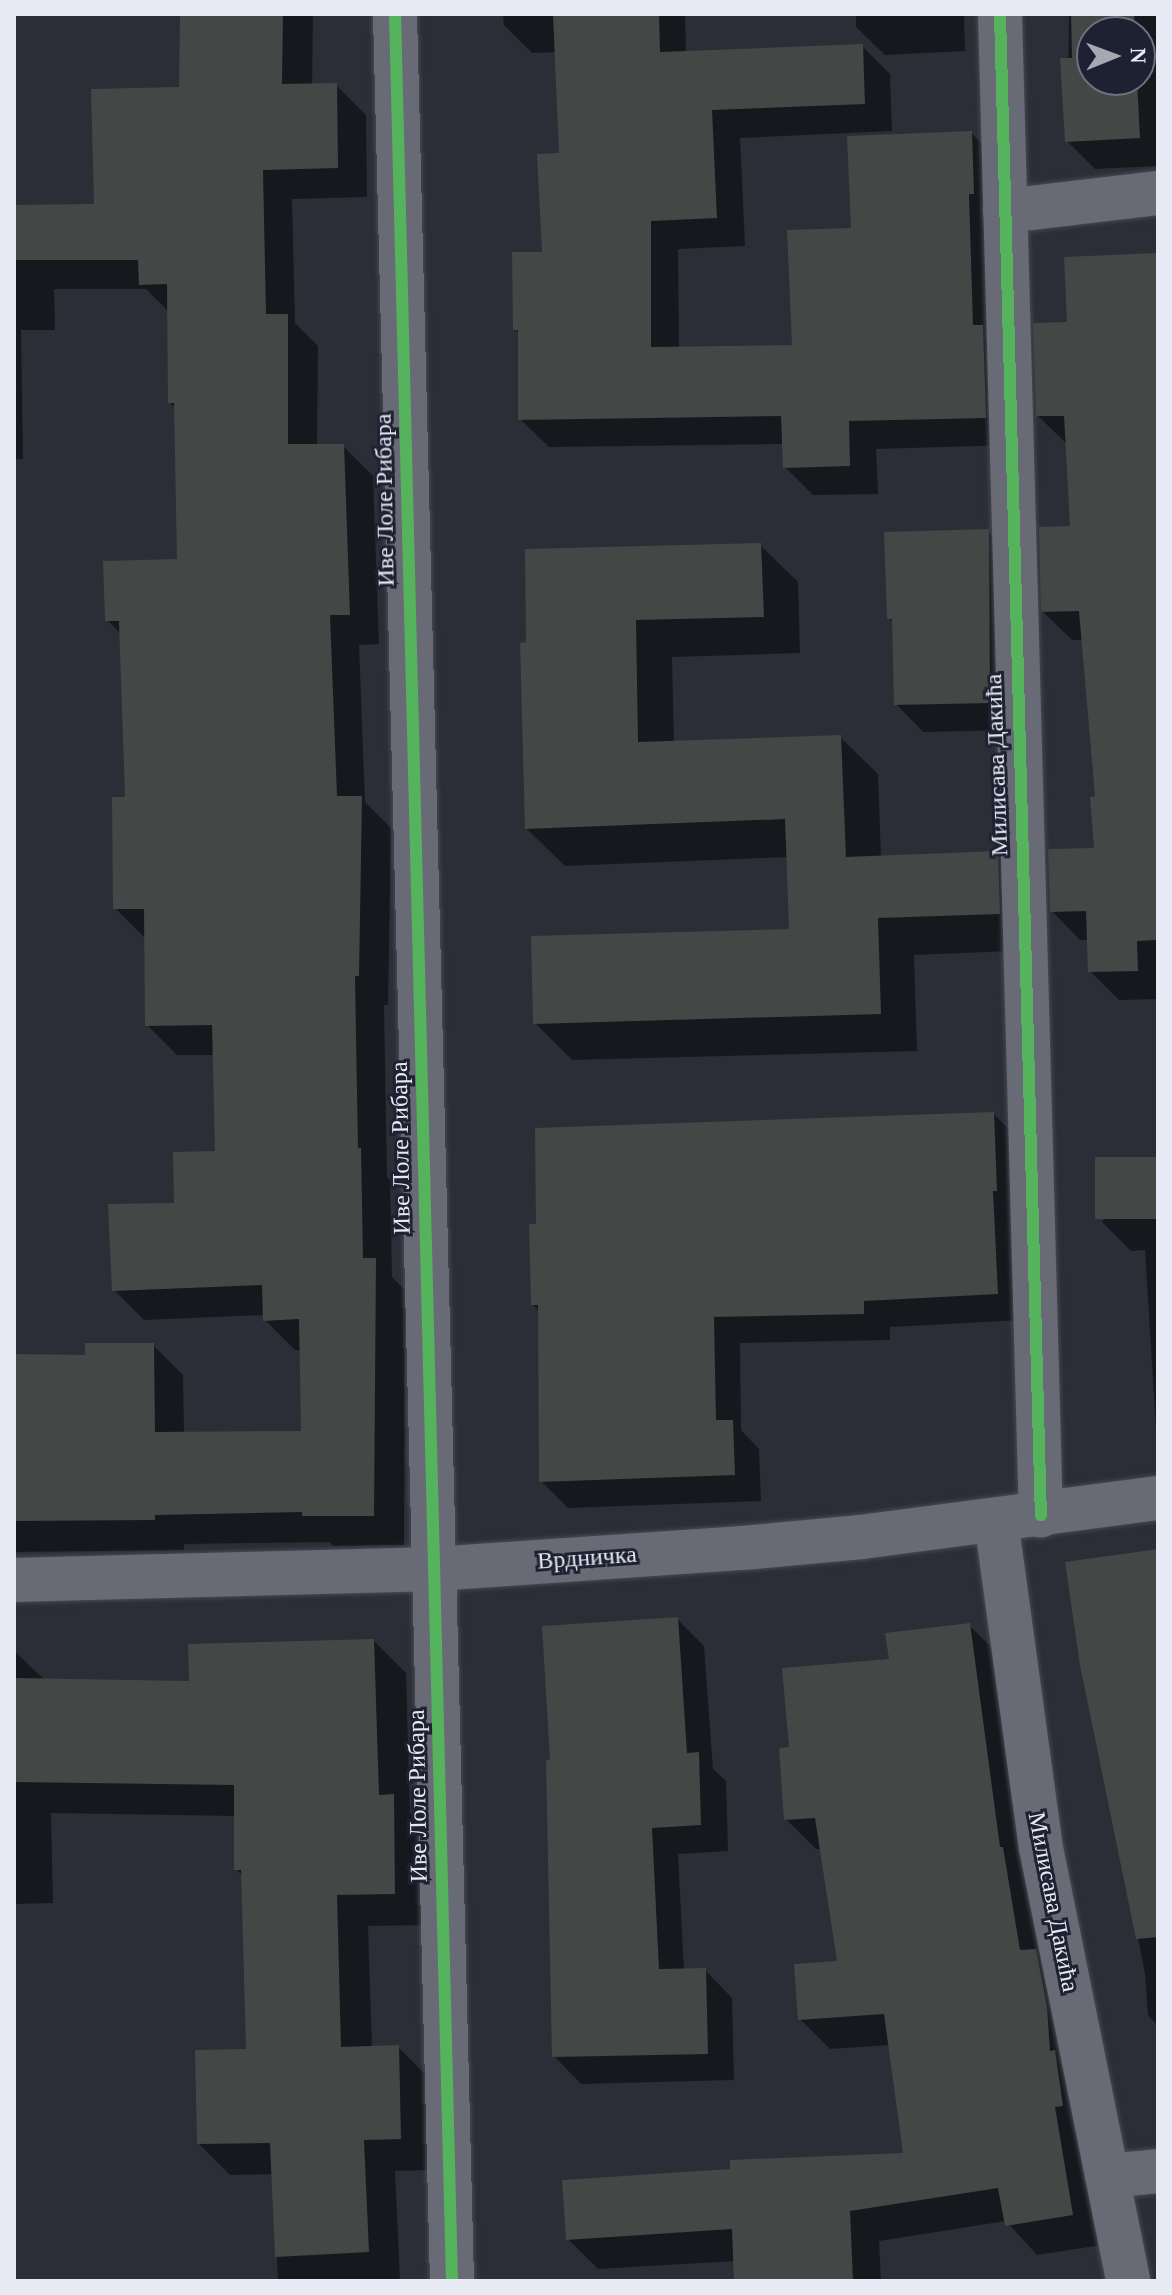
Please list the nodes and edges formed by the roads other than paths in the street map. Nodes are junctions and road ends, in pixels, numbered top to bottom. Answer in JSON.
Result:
{"nodes":[{"id":1,"x":395,"y":14,"type":"edge"},
{"id":2,"x":1000,"y":14,"type":"edge"},
{"id":3,"x":1158,"y":193,"type":"edge"},
{"id":4,"x":1005,"y":211,"type":"junction"},
{"id":5,"x":1158,"y":1498,"type":"edge"},
{"id":6,"x":1041,"y":1515,"type":"junction"},
{"id":7,"x":996,"y":1520,"type":"junction"},
{"id":8,"x":434,"y":1569,"type":"junction"},
{"id":9,"x":14,"y":1580,"type":"edge"},
{"id":10,"x":1158,"y":2171,"type":"edge"},
{"id":11,"x":1107,"y":2176,"type":"junction"},
{"id":12,"x":452,"y":2281,"type":"edge"},
{"id":13,"x":1128,"y":2281,"type":"edge"}],
"edges":[{"from":1,"to":8,"type":"street","name":"Иве Лоле Рибара"},
{"from":2,"to":4,"type":"street","name":"Милисава Дакића"},
{"from":3,"to":4,"type":"street"},
{"from":4,"to":6,"type":"street","name":"Милисава Дакића"},
{"from":5,"to":6,"type":"street","name":"Врдничка"},
{"from":6,"to":7,"type":"street","name":"Врдничка"},
{"from":7,"to":8,"type":"street","name":"Врдничка"},
{"from":7,"to":11,"type":"street","name":"Милисава Дакића"},
{"from":8,"to":9,"type":"street","name":"Врдничка"},
{"from":8,"to":12,"type":"street","name":"Иве Лоле Рибара"},
{"from":10,"to":11,"type":"street"},
{"from":11,"to":13,"type":"street","name":"Милисава Дакића"}]}
